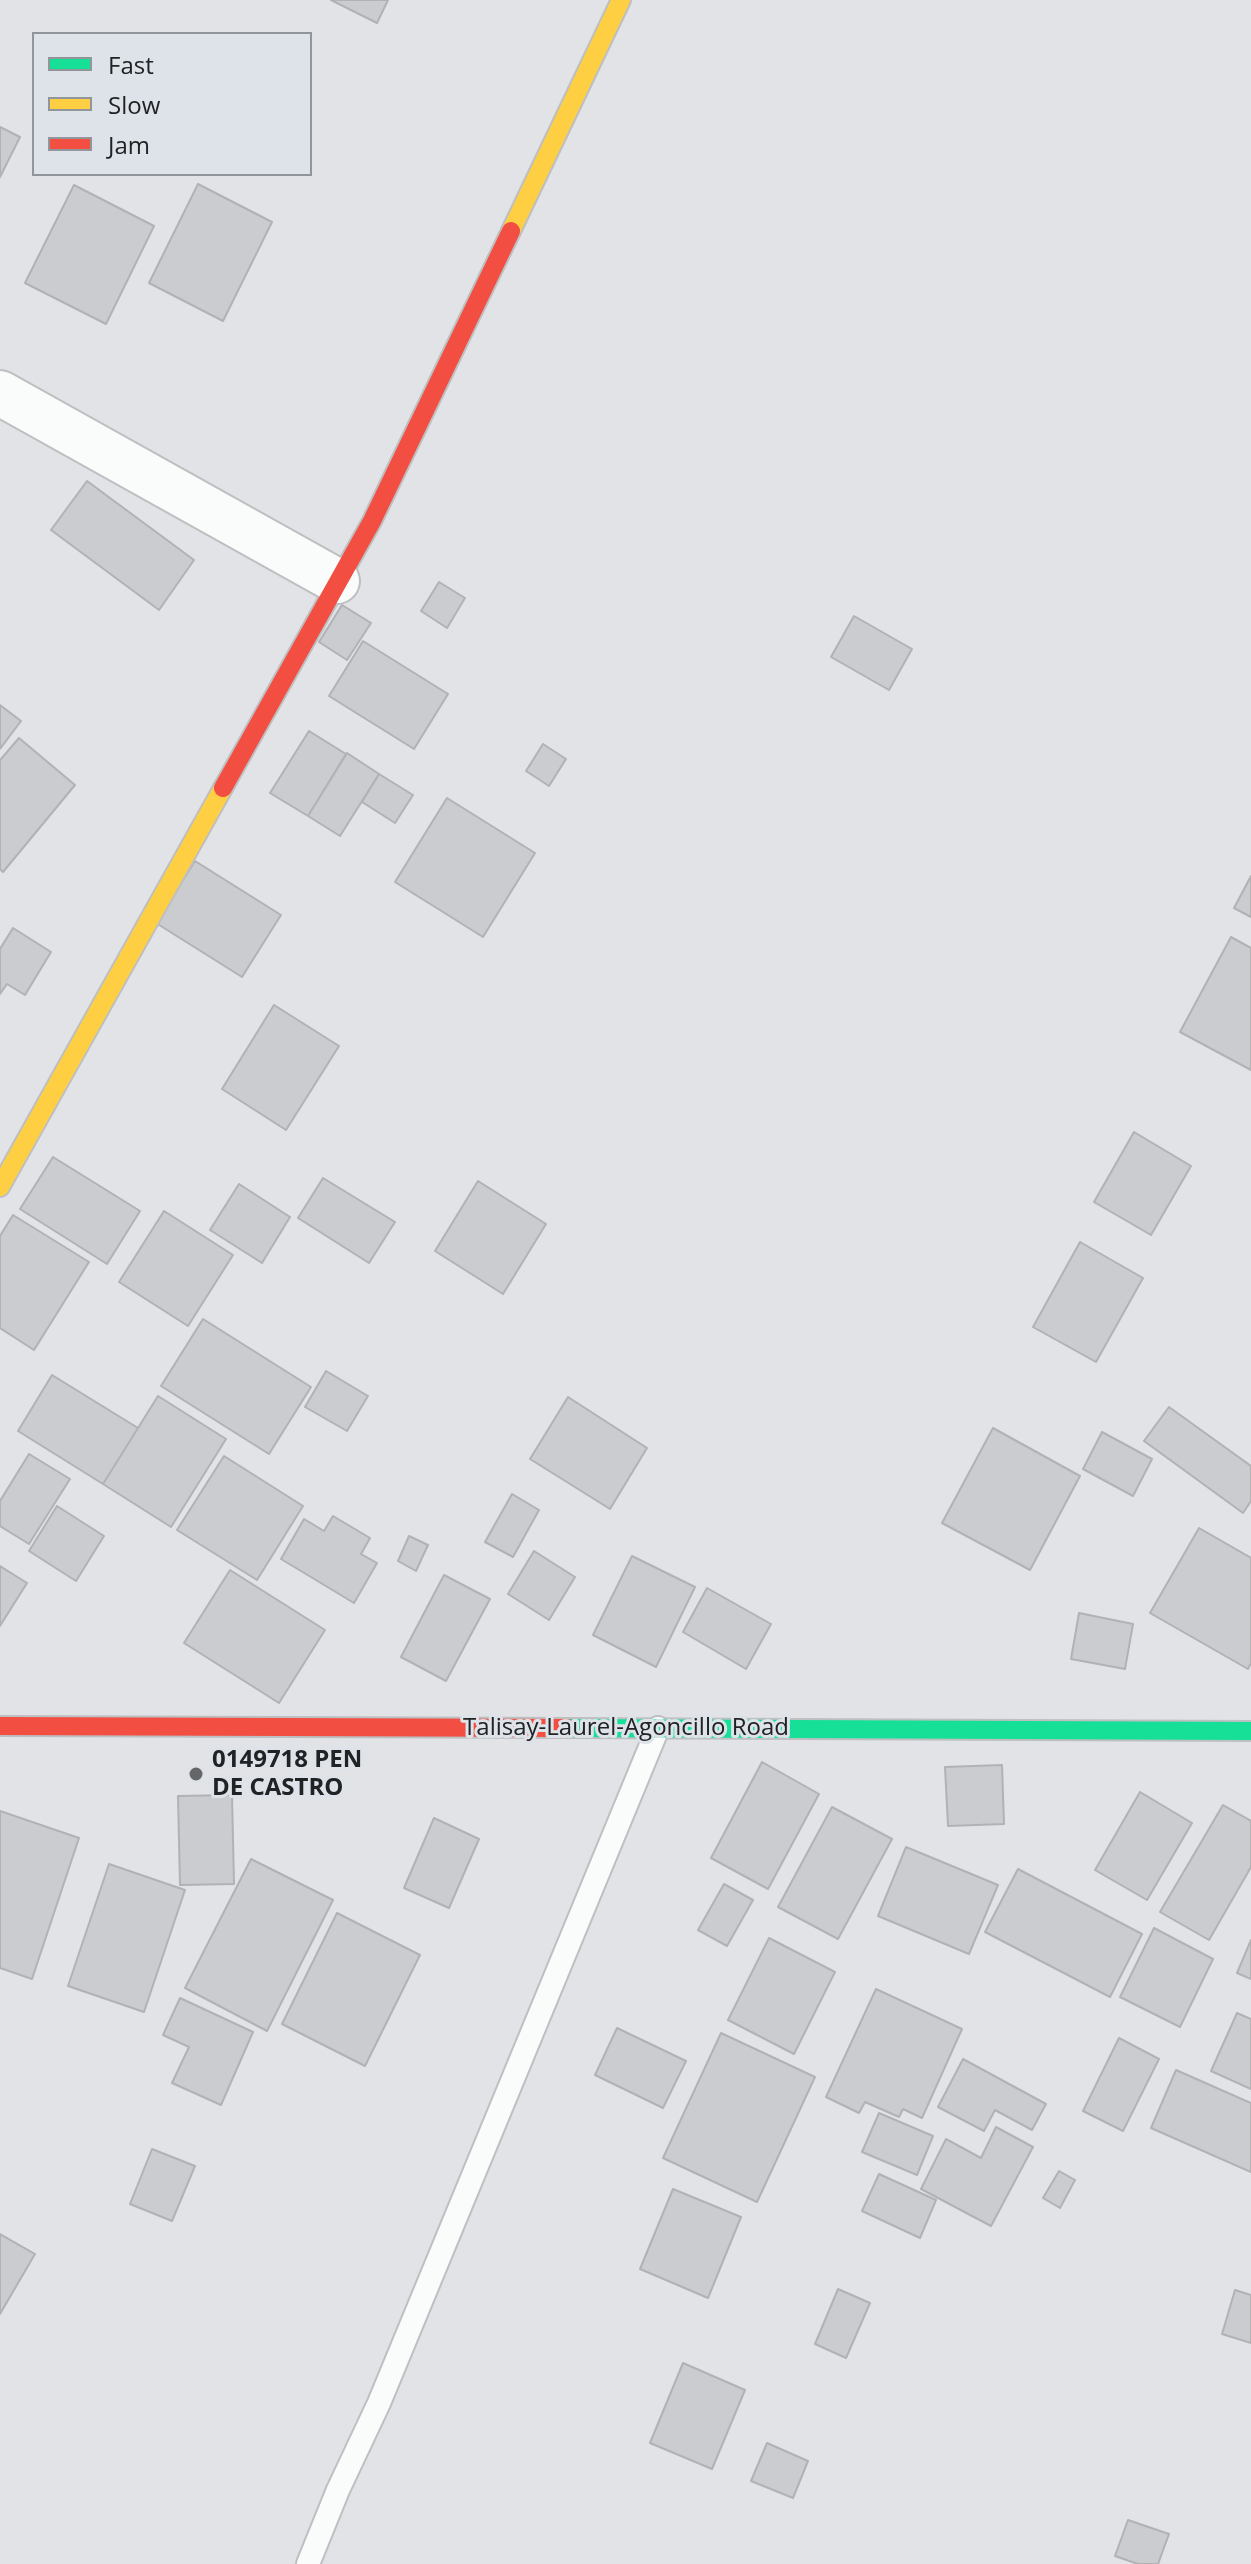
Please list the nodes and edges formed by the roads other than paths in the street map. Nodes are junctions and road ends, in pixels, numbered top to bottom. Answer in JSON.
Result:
{"nodes":[{"id":1,"x":621,"y":0,"type":"edge"},
{"id":2,"x":0,"y":393,"type":"edge"},
{"id":3,"x":337,"y":581,"type":"junction"},
{"id":4,"x":0,"y":1187,"type":"edge"},
{"id":5,"x":0,"y":1726,"type":"edge"},
{"id":6,"x":658,"y":1728,"type":"junction"},
{"id":7,"x":1251,"y":1731,"type":"edge"},
{"id":8,"x":308,"y":2564,"type":"edge"}],
"edges":[{"from":1,"to":3,"type":"street"},
{"from":2,"to":3,"type":"street"},
{"from":3,"to":4,"type":"street"},
{"from":5,"to":6,"type":"street","name":"Talisay-Laurel-Agoncillo Road"},
{"from":6,"to":7,"type":"street","name":"Talisay-Laurel-Agoncillo Road"},
{"from":6,"to":8,"type":"lane"}]}
